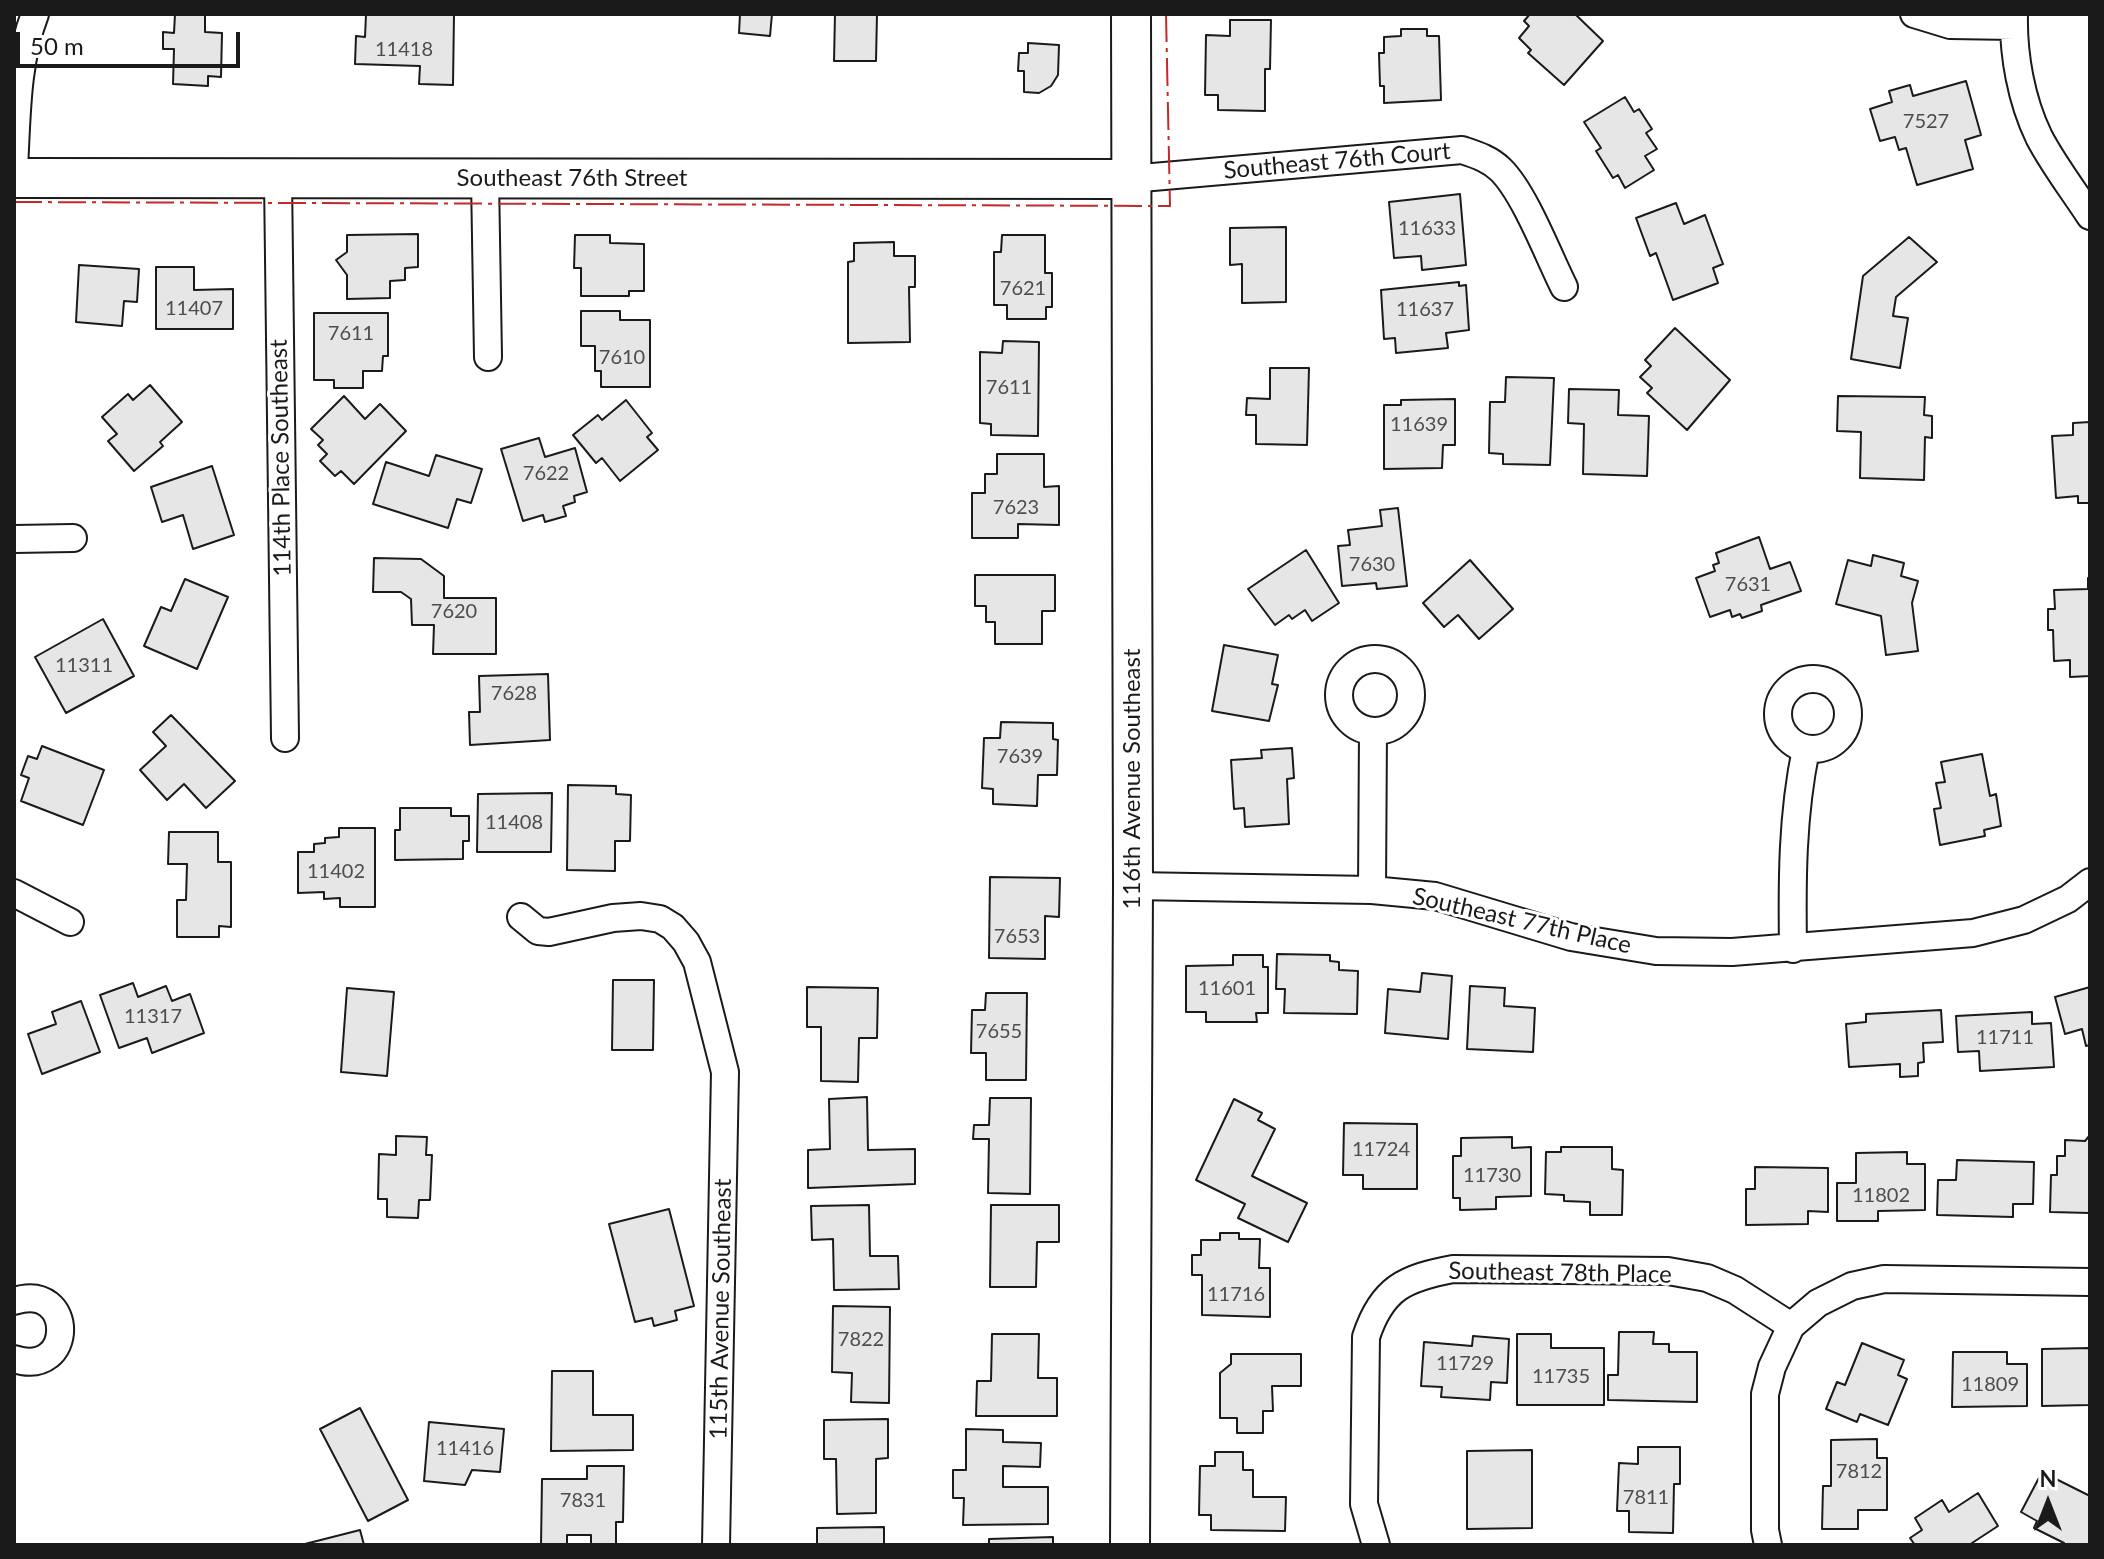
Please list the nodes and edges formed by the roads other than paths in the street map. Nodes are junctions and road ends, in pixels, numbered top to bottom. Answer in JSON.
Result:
{"nodes":[{"id":1,"x":35,"y":14,"type":"edge"},
{"id":2,"x":1131,"y":14,"type":"edge"},
{"id":3,"x":1914,"y":14,"type":"edge"},
{"id":4,"x":2014,"y":20,"type":"edge"},
{"id":5,"x":14,"y":168,"type":"edge"},
{"id":6,"x":14,"y":178,"type":"edge"},
{"id":7,"x":278,"y":178,"type":"junction"},
{"id":8,"x":485,"y":178,"type":"junction"},
{"id":9,"x":1130,"y":179,"type":"junction"},
{"id":10,"x":2090,"y":216,"type":"edge"},
{"id":11,"x":1564,"y":287,"type":"dead end"},
{"id":12,"x":488,"y":357,"type":"dead end"},
{"id":13,"x":73,"y":538,"type":"dead end"},
{"id":14,"x":14,"y":539,"type":"edge"},
{"id":15,"x":1373,"y":731,"type":"dead end"},
{"id":16,"x":285,"y":738,"type":"dead end"},
{"id":17,"x":1806,"y":749,"type":"dead end"},
{"id":18,"x":2090,"y":882,"type":"edge"},
{"id":19,"x":1133,"y":886,"type":"junction"},
{"id":20,"x":1372,"y":890,"type":"junction"},
{"id":21,"x":14,"y":893,"type":"edge"},
{"id":22,"x":521,"y":917,"type":"dead end"},
{"id":23,"x":70,"y":922,"type":"dead end"},
{"id":24,"x":1793,"y":949,"type":"junction"},
{"id":25,"x":2090,"y":1282,"type":"edge"},
{"id":26,"x":14,"y":1301,"type":"edge"},
{"id":27,"x":1791,"y":1326,"type":"junction"},
{"id":28,"x":14,"y":1359,"type":"edge"},
{"id":29,"x":716,"y":1545,"type":"edge"},
{"id":30,"x":1130,"y":1545,"type":"edge"},
{"id":31,"x":1376,"y":1545,"type":"edge"},
{"id":32,"x":1768,"y":1545,"type":"edge"}],
"edges":[{"from":1,"to":5,"type":"street"},
{"from":2,"to":9,"type":"street","name":"116th Avenue Southeast"},
{"from":3,"to":4,"type":"street"},
{"from":4,"to":10,"type":"street"},
{"from":6,"to":7,"type":"street","name":"Southeast 76th Street"},
{"from":7,"to":8,"type":"street","name":"Southeast 76th Street"},
{"from":7,"to":16,"type":"street","name":"114th Place Southeast"},
{"from":8,"to":9,"type":"street","name":"Southeast 76th Street"},
{"from":8,"to":12,"type":"street"},
{"from":9,"to":11,"type":"street","name":"Southeast 76th Court"},
{"from":9,"to":19,"type":"street","name":"116th Avenue Southeast"},
{"from":13,"to":14,"type":"street"},
{"from":15,"to":20,"type":"street"},
{"from":17,"to":24,"type":"street"},
{"from":18,"to":24,"type":"street","name":"Southeast 77th Place"},
{"from":19,"to":20,"type":"street","name":"Southeast 77th Place"},
{"from":19,"to":30,"type":"street","name":"116th Avenue Southeast"},
{"from":20,"to":24,"type":"street","name":"Southeast 77th Place"},
{"from":21,"to":23,"type":"street"},
{"from":22,"to":29,"type":"street","name":"115th Avenue Southeast"},
{"from":25,"to":27,"type":"street"},
{"from":26,"to":28,"type":"street"},
{"from":27,"to":31,"type":"street","name":"Southeast 78th Place"},
{"from":27,"to":32,"type":"street"}]}
